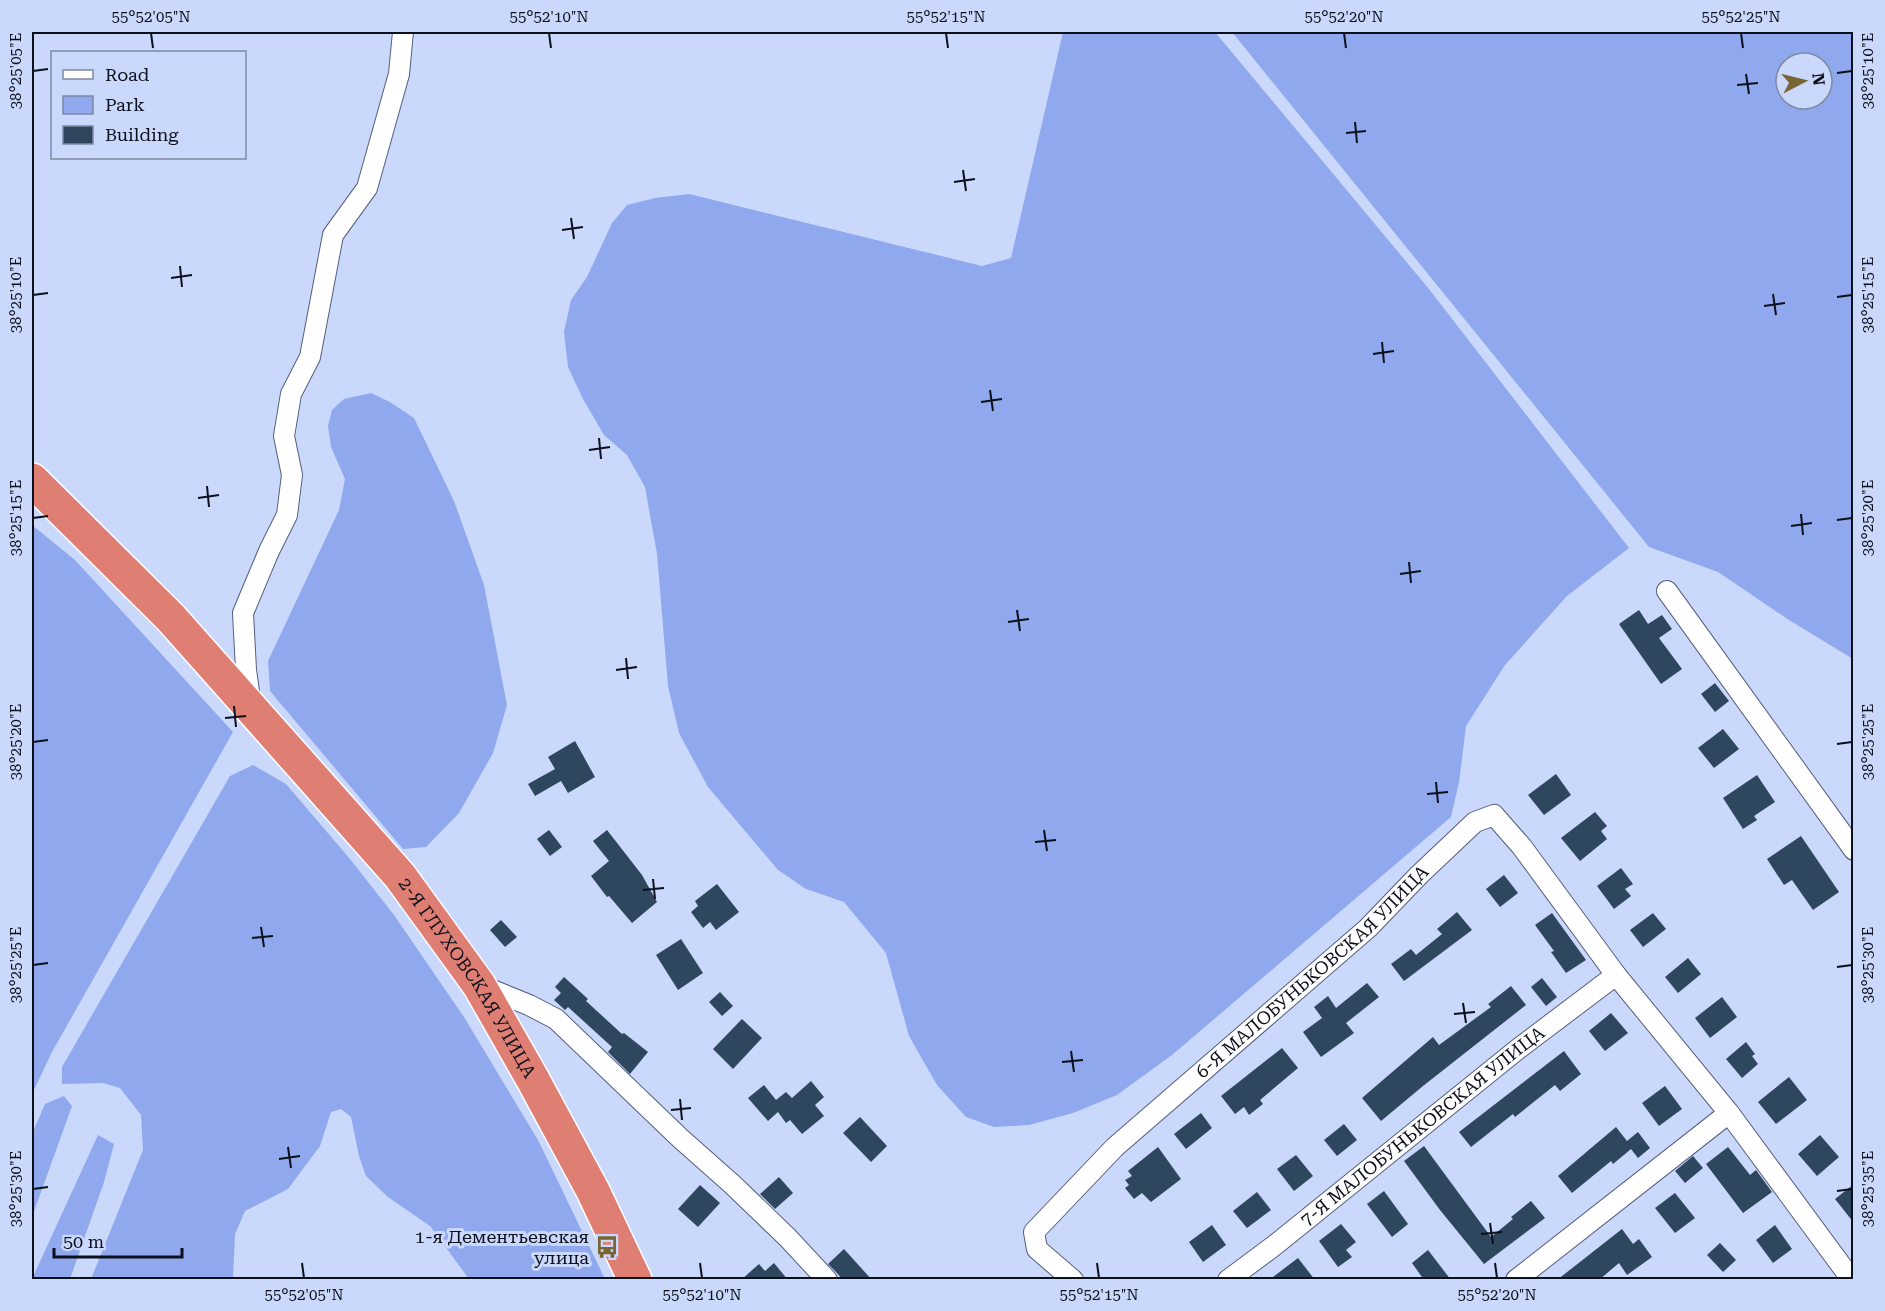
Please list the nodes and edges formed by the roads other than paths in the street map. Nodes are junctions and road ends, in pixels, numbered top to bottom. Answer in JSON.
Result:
{"nodes":[{"id":1,"x":403,"y":32,"type":"edge"},
{"id":2,"x":32,"y":480,"type":"edge"},
{"id":3,"x":1667,"y":591,"type":"dead end"},
{"id":4,"x":251,"y":709,"type":"junction"},
{"id":5,"x":1847,"y":828,"type":"edge"},
{"id":6,"x":1854,"y":850,"type":"edge"},
{"id":7,"x":1616,"y":975,"type":"junction"},
{"id":8,"x":479,"y":985,"type":"junction"},
{"id":9,"x":1729,"y":1113,"type":"junction"},
{"id":10,"x":635,"y":1280,"type":"edge"},
{"id":11,"x":827,"y":1280,"type":"edge"},
{"id":12,"x":1073,"y":1280,"type":"edge"},
{"id":13,"x":1228,"y":1280,"type":"edge"},
{"id":14,"x":1516,"y":1280,"type":"edge"},
{"id":15,"x":1852,"y":1280,"type":"edge"}],
"edges":[{"from":1,"to":4,"type":"street"},
{"from":2,"to":4,"type":"highway","name":"2-Я ГЛУХОВСКАЯ УЛИЦА"},
{"from":3,"to":5,"type":"street"},
{"from":4,"to":8,"type":"highway","name":"2-Я ГЛУХОВСКАЯ УЛИЦА"},
{"from":5,"to":6,"type":"street"},
{"from":7,"to":9,"type":"street"},
{"from":7,"to":12,"type":"street","name":"6-Я МАЛОБУНЬКОВСКАЯ УЛИЦА"},
{"from":7,"to":13,"type":"street","name":"7-Я МАЛОБУНЬКОВСКАЯ УЛИЦА"},
{"from":8,"to":10,"type":"highway","name":"2-Я ГЛУХОВСКАЯ УЛИЦА"},
{"from":8,"to":11,"type":"street"},
{"from":9,"to":14,"type":"street"},
{"from":9,"to":15,"type":"street"}]}
